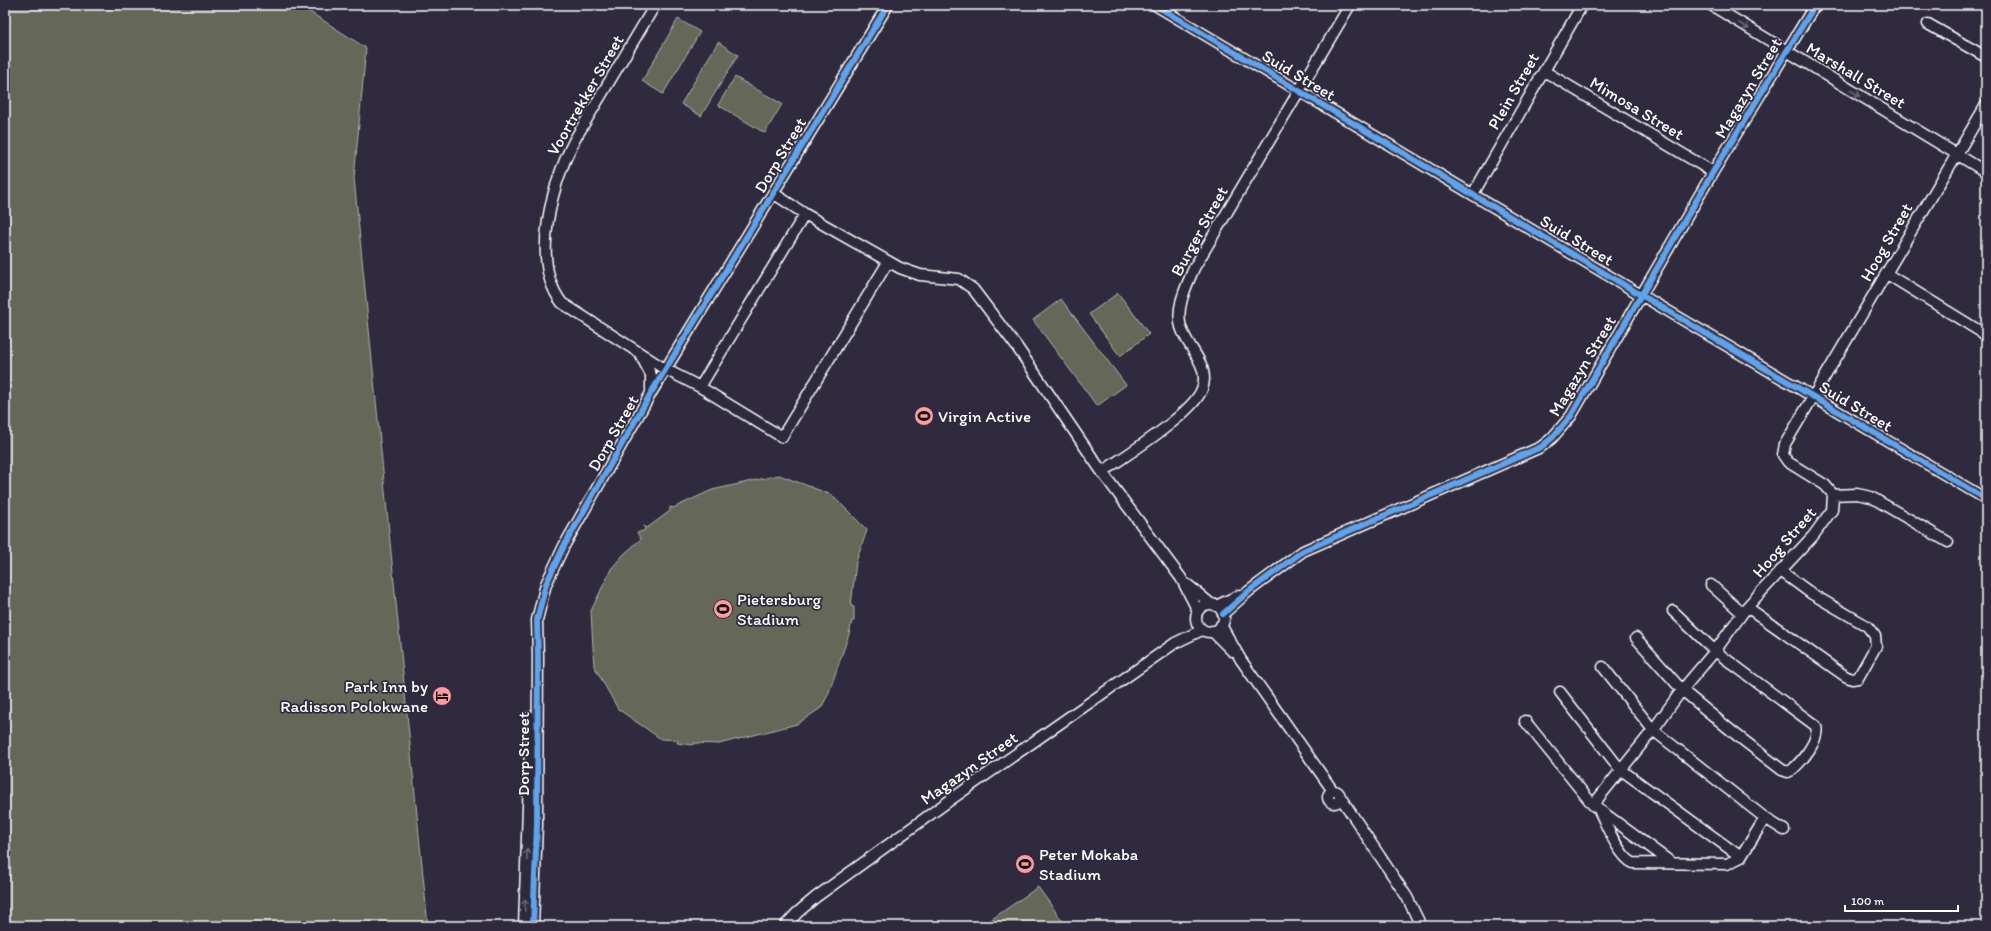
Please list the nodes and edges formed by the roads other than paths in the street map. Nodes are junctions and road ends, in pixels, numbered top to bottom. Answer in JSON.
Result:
{"nodes":[{"id":1,"x":655,"y":5,"type":"edge"},
{"id":2,"x":888,"y":5,"type":"edge"},
{"id":3,"x":1155,"y":5,"type":"edge"},
{"id":4,"x":1350,"y":5,"type":"edge"},
{"id":5,"x":1582,"y":5,"type":"edge"},
{"id":6,"x":1711,"y":5,"type":"edge"},
{"id":7,"x":1815,"y":5,"type":"edge"},
{"id":8,"x":1928,"y":24,"type":"dead end"},
{"id":9,"x":1787,"y":52,"type":"junction"},
{"id":10,"x":1986,"y":57,"type":"edge"},
{"id":11,"x":1544,"y":71,"type":"junction"},
{"id":12,"x":1299,"y":91,"type":"junction"},
{"id":13,"x":1986,"y":105,"type":"edge"},
{"id":14,"x":1956,"y":154,"type":"junction"},
{"id":15,"x":1713,"y":172,"type":"junction"},
{"id":16,"x":1986,"y":172,"type":"edge"},
{"id":17,"x":773,"y":193,"type":"junction"},
{"id":18,"x":1473,"y":194,"type":"junction"},
{"id":19,"x":805,"y":214,"type":"junction"},
{"id":20,"x":888,"y":262,"type":"junction"},
{"id":21,"x":1887,"y":274,"type":"junction"},
{"id":22,"x":1640,"y":295,"type":"junction"},
{"id":23,"x":1986,"y":335,"type":"edge"},
{"id":24,"x":640,"y":354,"type":"junction"},
{"id":25,"x":666,"y":370,"type":"junction"},
{"id":26,"x":700,"y":387,"type":"junction"},
{"id":27,"x":651,"y":393,"type":"junction"},
{"id":28,"x":1813,"y":397,"type":"junction"},
{"id":29,"x":1102,"y":472,"type":"junction"},
{"id":30,"x":1833,"y":495,"type":"junction"},
{"id":31,"x":1986,"y":499,"type":"edge"},
{"id":32,"x":1948,"y":542,"type":"dead end"},
{"id":33,"x":1782,"y":572,"type":"junction"},
{"id":34,"x":1181,"y":578,"type":"junction"},
{"id":35,"x":1711,"y":584,"type":"dead end"},
{"id":36,"x":1249,"y":591,"type":"junction"},
{"id":37,"x":1214,"y":605,"type":"junction"},
{"id":38,"x":1745,"y":610,"type":"junction"},
{"id":39,"x":1198,"y":611,"type":"junction"},
{"id":40,"x":1673,"y":611,"type":"dead end"},
{"id":41,"x":1223,"y":614,"type":"junction"},
{"id":42,"x":1221,"y":625,"type":"junction"},
{"id":43,"x":1204,"y":627,"type":"junction"},
{"id":44,"x":536,"y":634,"type":"junction"},
{"id":45,"x":1636,"y":638,"type":"dead end"},
{"id":46,"x":1715,"y":651,"type":"junction"},
{"id":47,"x":1241,"y":660,"type":"junction"},
{"id":48,"x":1603,"y":667,"type":"dead end"},
{"id":49,"x":1682,"y":690,"type":"junction"},
{"id":50,"x":1560,"y":692,"type":"dead end"},
{"id":51,"x":1525,"y":721,"type":"dead end"},
{"id":52,"x":1653,"y":730,"type":"junction"},
{"id":53,"x":1620,"y":769,"type":"junction"},
{"id":54,"x":1596,"y":807,"type":"junction"},
{"id":55,"x":1765,"y":818,"type":"junction"},
{"id":56,"x":1784,"y":830,"type":"dead end"},
{"id":57,"x":1741,"y":857,"type":"junction"},
{"id":58,"x":1672,"y":863,"type":"junction"},
{"id":59,"x":524,"y":926,"type":"edge"},
{"id":60,"x":533,"y":926,"type":"edge"},
{"id":61,"x":785,"y":926,"type":"edge"},
{"id":62,"x":1420,"y":926,"type":"edge"}],
"edges":[{"from":1,"to":24,"type":"street","name":"Voortrekker Street"},
{"from":2,"to":17,"type":"street","name":"Dorp Street"},
{"from":3,"to":12,"type":"street","name":"Suid Street"},
{"from":4,"to":12,"type":"street","name":"Burger Street"},
{"from":5,"to":11,"type":"street","name":"Plein Street"},
{"from":6,"to":9,"type":"street","name":"Marshall Street","one_way":true},
{"from":7,"to":9,"type":"street","name":"Magazyn Street"},
{"from":8,"to":10,"type":"street"},
{"from":9,"to":14,"type":"street","name":"Marshall Street","one_way":true},
{"from":9,"to":15,"type":"street","name":"Magazyn Street"},
{"from":11,"to":15,"type":"street","name":"Mimosa Street"},
{"from":11,"to":18,"type":"street","name":"Plein Street"},
{"from":12,"to":18,"type":"street","name":"Suid Street"},
{"from":12,"to":29,"type":"street","name":"Burger Street"},
{"from":13,"to":14,"type":"street","name":"Hoog Street"},
{"from":14,"to":16,"type":"street","name":"Marshall Street"},
{"from":14,"to":21,"type":"street","name":"Hoog Street"},
{"from":15,"to":22,"type":"street","name":"Magazyn Street"},
{"from":17,"to":19,"type":"street"},
{"from":17,"to":25,"type":"street","name":"Dorp Street"},
{"from":18,"to":22,"type":"street","name":"Suid Street"},
{"from":19,"to":20,"type":"street"},
{"from":19,"to":26,"type":"street"},
{"from":20,"to":26,"type":"street","name":"Voortrekker Street"},
{"from":20,"to":29,"type":"street"},
{"from":21,"to":23,"type":"street"},
{"from":21,"to":28,"type":"street","name":"Hoog Street"},
{"from":22,"to":28,"type":"street","name":"Suid Street"},
{"from":22,"to":36,"type":"street","name":"Magazyn Street"},
{"from":24,"to":25,"type":"street","name":"Voortrekker Street"},
{"from":24,"to":27,"type":"street"},
{"from":25,"to":26,"type":"street","name":"Voortrekker Street"},
{"from":25,"to":27,"type":"street","name":"Dorp Street"},
{"from":27,"to":44,"type":"street","name":"Dorp Street"},
{"from":28,"to":30,"type":"street","name":"Hoog Street"},
{"from":28,"to":31,"type":"street","name":"Suid Street"},
{"from":29,"to":34,"type":"street"},
{"from":30,"to":32,"type":"street"},
{"from":30,"to":33,"type":"street","name":"Hoog Street"},
{"from":33,"to":38,"type":"street","name":"Hoog Street"},
{"from":33,"to":38,"type":"street"},
{"from":34,"to":37,"type":"street"},
{"from":34,"to":39,"type":"street"},
{"from":35,"to":38,"type":"street"},
{"from":36,"to":37,"type":"street","name":"Magazyn Street"},
{"from":36,"to":41,"type":"street","name":"Magazyn Street"},
{"from":37,"to":39,"type":"street"},
{"from":37,"to":41,"type":"street"},
{"from":38,"to":46,"type":"street","name":"Hoog Street"},
{"from":39,"to":43,"type":"street"},
{"from":40,"to":46,"type":"street"},
{"from":41,"to":42,"type":"street"},
{"from":42,"to":43,"type":"street"},
{"from":42,"to":47,"type":"street"},
{"from":43,"to":47,"type":"street"},
{"from":43,"to":61,"type":"street","name":"Magazyn Street"},
{"from":59,"to":44,"type":"street","name":"Dorp Street","one_way":true},
{"from":44,"to":60,"type":"street","name":"Dorp Street"},
{"from":45,"to":49,"type":"street"},
{"from":46,"to":49,"type":"street","name":"Hoog Street"},
{"from":46,"to":49,"type":"street"},
{"from":47,"to":62,"type":"street"},
{"from":48,"to":52,"type":"street"},
{"from":49,"to":52,"type":"street","name":"Hoog Street"},
{"from":50,"to":53,"type":"street"},
{"from":51,"to":54,"type":"street"},
{"from":52,"to":53,"type":"street","name":"Hoog Street"},
{"from":52,"to":55,"type":"street"},
{"from":53,"to":54,"type":"street","name":"Hoog Street"},
{"from":53,"to":57,"type":"street"},
{"from":54,"to":58,"type":"street"},
{"from":54,"to":58,"type":"street"},
{"from":55,"to":56,"type":"street"},
{"from":55,"to":57,"type":"street"},
{"from":57,"to":58,"type":"street"}]}
